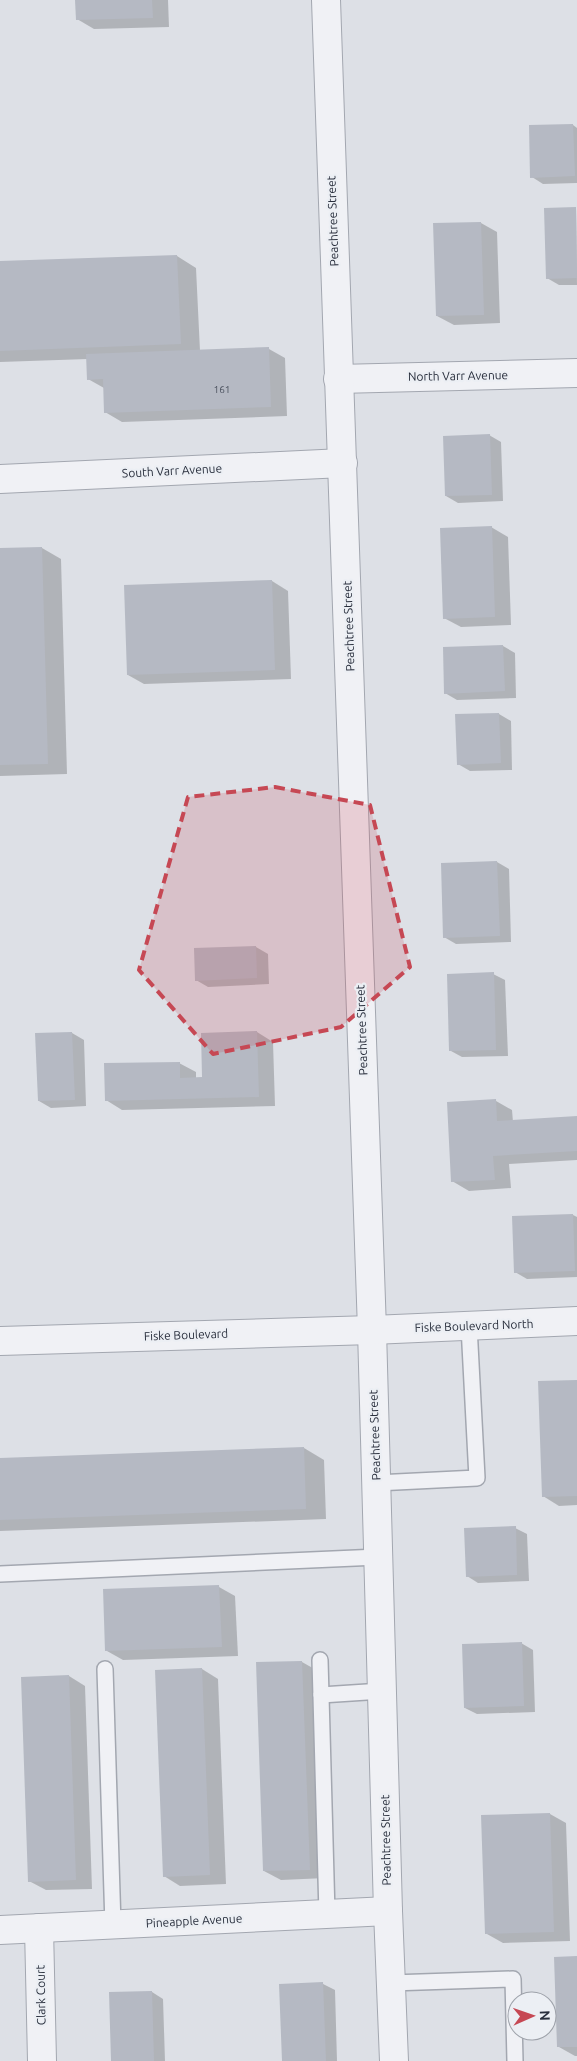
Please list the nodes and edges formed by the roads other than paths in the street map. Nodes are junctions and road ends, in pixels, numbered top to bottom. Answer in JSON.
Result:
{"nodes":[{"id":1,"x":326,"y":0,"type":"edge"},
{"id":2,"x":577,"y":373,"type":"edge"},
{"id":3,"x":338,"y":379,"type":"junction"},
{"id":4,"x":343,"y":463,"type":"junction"},
{"id":5,"x":0,"y":479,"type":"edge"},
{"id":6,"x":577,"y":1321,"type":"edge"},
{"id":7,"x":469,"y":1326,"type":"junction"},
{"id":8,"x":372,"y":1330,"type":"junction"},
{"id":9,"x":0,"y":1341,"type":"edge"},
{"id":10,"x":376,"y":1483,"type":"junction"},
{"id":11,"x":378,"y":1558,"type":"junction"},
{"id":12,"x":0,"y":1574,"type":"edge"},
{"id":13,"x":320,"y":1660,"type":"dead end"},
{"id":14,"x":105,"y":1669,"type":"dead end"},
{"id":15,"x":382,"y":1691,"type":"junction"},
{"id":16,"x":321,"y":1695,"type":"junction"},
{"id":17,"x":388,"y":1911,"type":"junction"},
{"id":18,"x":327,"y":1914,"type":"junction"},
{"id":19,"x":113,"y":1925,"type":"junction"},
{"id":20,"x":39,"y":1928,"type":"junction"},
{"id":21,"x":0,"y":1930,"type":"edge"},
{"id":22,"x":391,"y":1983,"type":"junction"},
{"id":23,"x":42,"y":2061,"type":"edge"},
{"id":24,"x":394,"y":2061,"type":"edge"},
{"id":25,"x":515,"y":2061,"type":"edge"}],
"edges":[{"from":1,"to":3,"type":"street","name":"Peachtree Street"},
{"from":2,"to":3,"type":"street","name":"North Varr Avenue"},
{"from":3,"to":4,"type":"street","name":"Peachtree Street"},
{"from":4,"to":5,"type":"street","name":"South Varr Avenue"},
{"from":4,"to":8,"type":"street","name":"Peachtree Street"},
{"from":6,"to":7,"type":"street","name":"Fiske Boulevard North"},
{"from":7,"to":8,"type":"street","name":"Fiske Boulevard North"},
{"from":7,"to":10,"type":"lane"},
{"from":8,"to":9,"type":"street","name":"Fiske Boulevard"},
{"from":8,"to":10,"type":"street","name":"Peachtree Street"},
{"from":10,"to":11,"type":"street","name":"Peachtree Street"},
{"from":11,"to":12,"type":"lane"},
{"from":11,"to":15,"type":"street","name":"Peachtree Street"},
{"from":13,"to":16,"type":"lane"},
{"from":14,"to":19,"type":"lane"},
{"from":15,"to":16,"type":"lane"},
{"from":15,"to":17,"type":"street","name":"Peachtree Street"},
{"from":16,"to":18,"type":"lane"},
{"from":17,"to":18,"type":"street","name":"Pineapple Avenue"},
{"from":17,"to":22,"type":"street","name":"Peachtree Street"},
{"from":18,"to":19,"type":"street","name":"Pineapple Avenue"},
{"from":19,"to":20,"type":"street","name":"Pineapple Avenue"},
{"from":20,"to":21,"type":"street","name":"Pineapple Avenue"},
{"from":20,"to":23,"type":"street","name":"Clark Court"},
{"from":22,"to":24,"type":"street","name":"Peachtree Street"},
{"from":22,"to":25,"type":"lane"}]}
